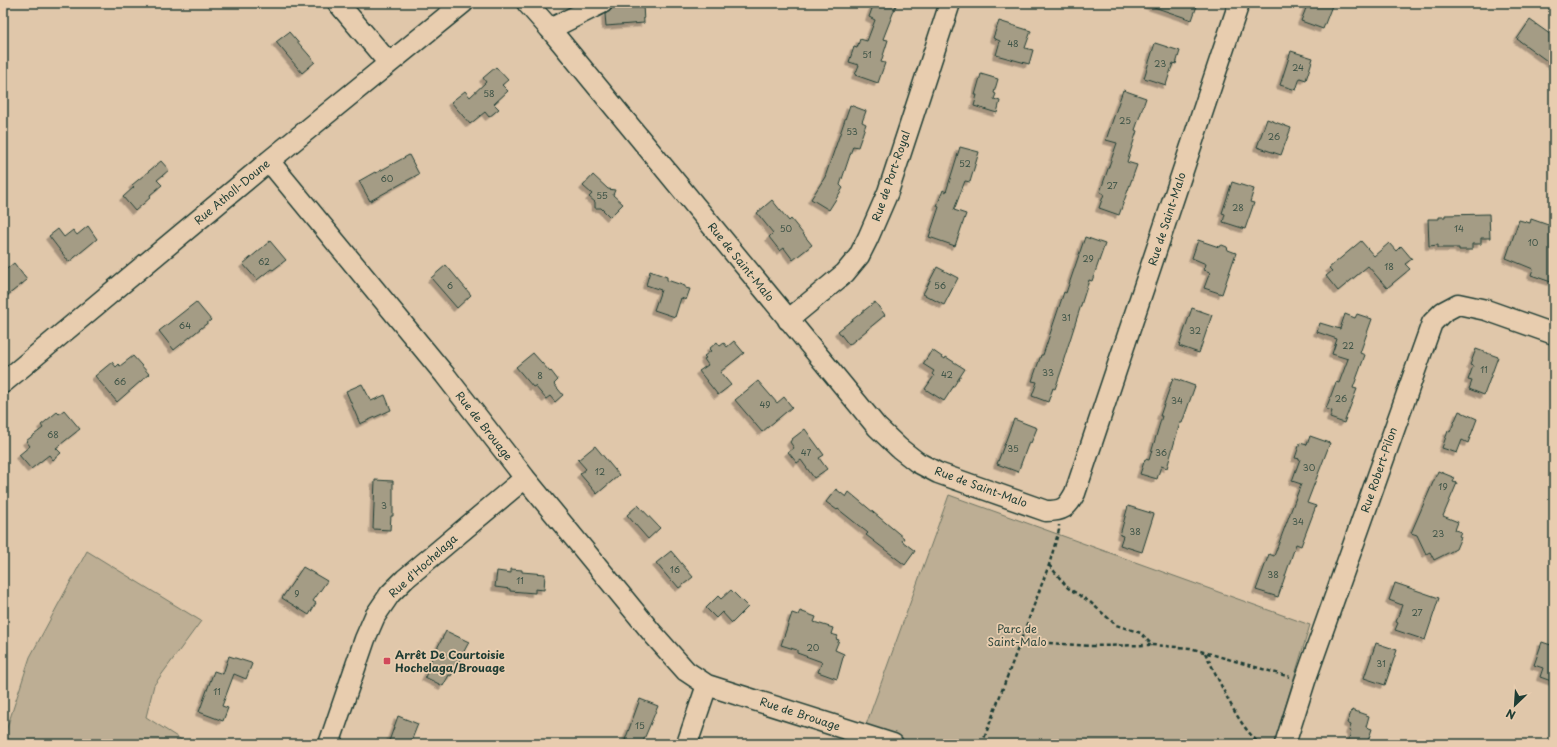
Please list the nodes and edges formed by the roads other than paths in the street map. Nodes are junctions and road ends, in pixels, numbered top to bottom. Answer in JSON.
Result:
{"nodes":[{"id":1,"x":338,"y":3,"type":"edge"},
{"id":2,"x":463,"y":3,"type":"edge"},
{"id":3,"x":527,"y":3,"type":"edge"},
{"id":4,"x":602,"y":3,"type":"edge"},
{"id":5,"x":950,"y":3,"type":"edge"},
{"id":6,"x":1239,"y":3,"type":"edge"},
{"id":7,"x":550,"y":29,"type":"junction"},
{"id":8,"x":388,"y":62,"type":"junction"},
{"id":9,"x":269,"y":161,"type":"junction"},
{"id":10,"x":788,"y":320,"type":"junction"},
{"id":11,"x":1554,"y":334,"type":"edge"},
{"id":12,"x":3,"y":383,"type":"edge"},
{"id":13,"x":525,"y":478,"type":"junction"},
{"id":14,"x":707,"y":685,"type":"junction"},
{"id":15,"x":329,"y":744,"type":"edge"},
{"id":16,"x":687,"y":744,"type":"edge"},
{"id":17,"x":893,"y":744,"type":"edge"},
{"id":18,"x":1285,"y":744,"type":"edge"}],
"edges":[{"from":1,"to":8,"type":"street"},
{"from":2,"to":8,"type":"street","name":"Rue Atholl-Doune"},
{"from":3,"to":7,"type":"street","name":"Rue de Saint-Malo"},
{"from":4,"to":7,"type":"street"},
{"from":5,"to":10,"type":"street","name":"Rue de Port-Royal"},
{"from":6,"to":10,"type":"street","name":"Rue de Saint-Malo"},
{"from":7,"to":10,"type":"street","name":"Rue de Saint-Malo"},
{"from":8,"to":9,"type":"street","name":"Rue Atholl-Doune"},
{"from":9,"to":12,"type":"street","name":"Rue Atholl-Doune"},
{"from":9,"to":13,"type":"street","name":"Rue de Brouage"},
{"from":11,"to":18,"type":"street","name":"Rue Robert-Pilon"},
{"from":13,"to":14,"type":"street","name":"Rue de Brouage"},
{"from":13,"to":15,"type":"street","name":"Rue d'Hochelaga"},
{"from":14,"to":16,"type":"street"},
{"from":14,"to":17,"type":"street","name":"Rue de Brouage"}]}
